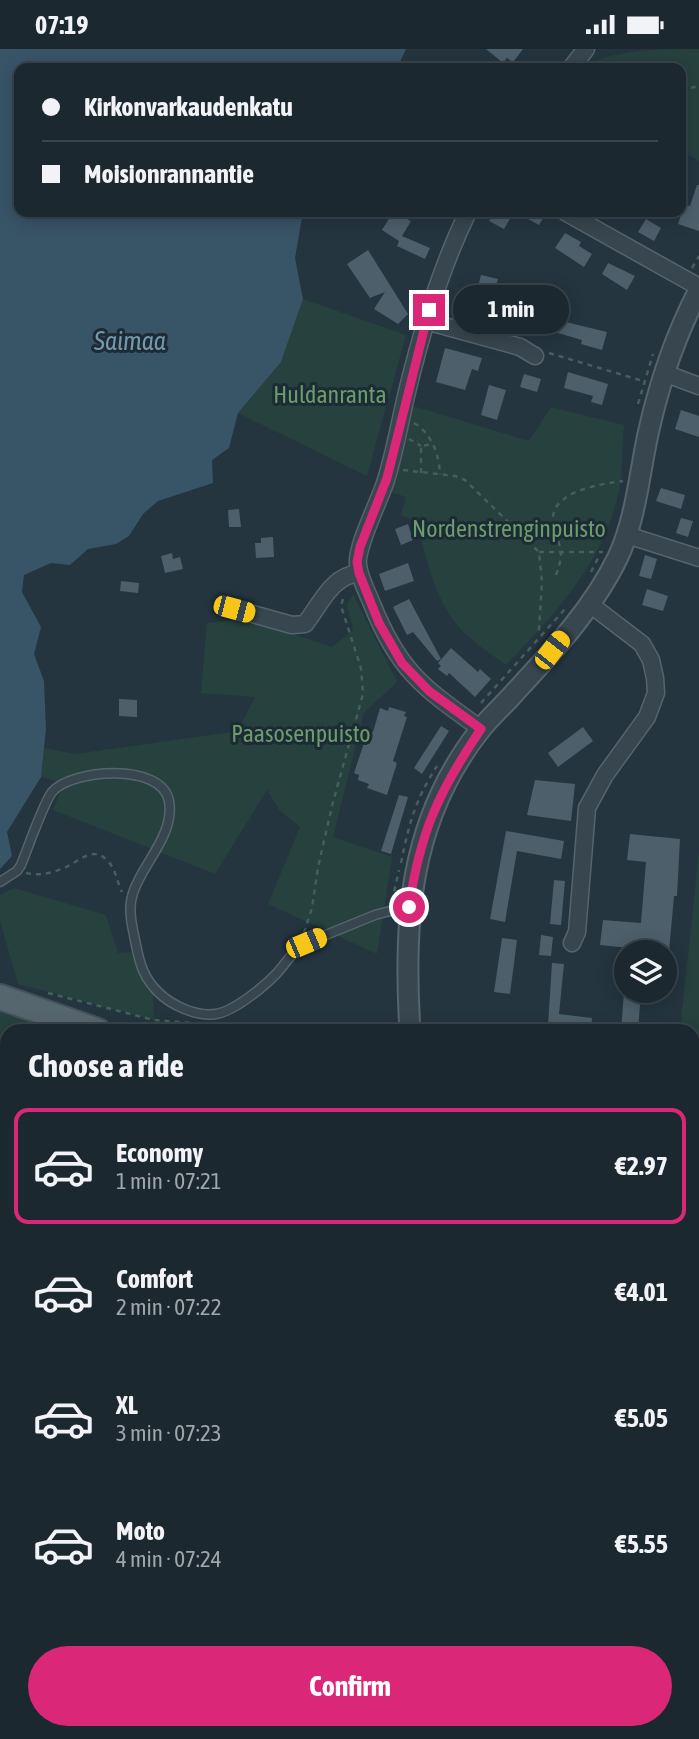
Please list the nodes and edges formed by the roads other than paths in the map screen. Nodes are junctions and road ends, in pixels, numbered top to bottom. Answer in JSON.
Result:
{"nodes":[{"id":1,"x":466,"y":217,"type":"edge"},
{"id":2,"x":574,"y":217,"type":"edge"},
{"id":3,"x":695,"y":285,"type":"edge"},
{"id":4,"x":426,"y":321,"type":"junction"},
{"id":5,"x":535,"y":356,"type":"road end"},
{"id":6,"x":664,"y":373,"type":"junction"},
{"id":7,"x":699,"y":386,"type":"edge"},
{"id":8,"x":627,"y":535,"type":"junction"},
{"id":9,"x":699,"y":558,"type":"edge"},
{"id":10,"x":359,"y":573,"type":"junction"},
{"id":11,"x":591,"y":605,"type":"junction"},
{"id":12,"x":234,"y":609,"type":"dead end"},
{"id":13,"x":475,"y":724,"type":"junction"},
{"id":14,"x":0,"y":882,"type":"edge"},
{"id":15,"x":399,"y":913,"type":"junction"},
{"id":16,"x":572,"y":943,"type":"dead end"},
{"id":17,"x":0,"y":997,"type":"edge"},
{"id":18,"x":78,"y":1024,"type":"edge"},
{"id":19,"x":410,"y":1024,"type":"edge"}],
"edges":[{"from":1,"to":4,"type":"street"},
{"from":2,"to":3,"type":"street"},
{"from":3,"to":6,"type":"street"},
{"from":4,"to":5,"type":"street"},
{"from":4,"to":10,"type":"street"},
{"from":6,"to":7,"type":"street"},
{"from":6,"to":8,"type":"street"},
{"from":8,"to":9,"type":"street"},
{"from":8,"to":11,"type":"street"},
{"from":10,"to":12,"type":"street"},
{"from":10,"to":13,"type":"street"},
{"from":11,"to":13,"type":"street"},
{"from":11,"to":16,"type":"street"},
{"from":13,"to":15,"type":"street"},
{"from":14,"to":15,"type":"lane"},
{"from":15,"to":19,"type":"street"},
{"from":17,"to":18,"type":"main road"}]}
